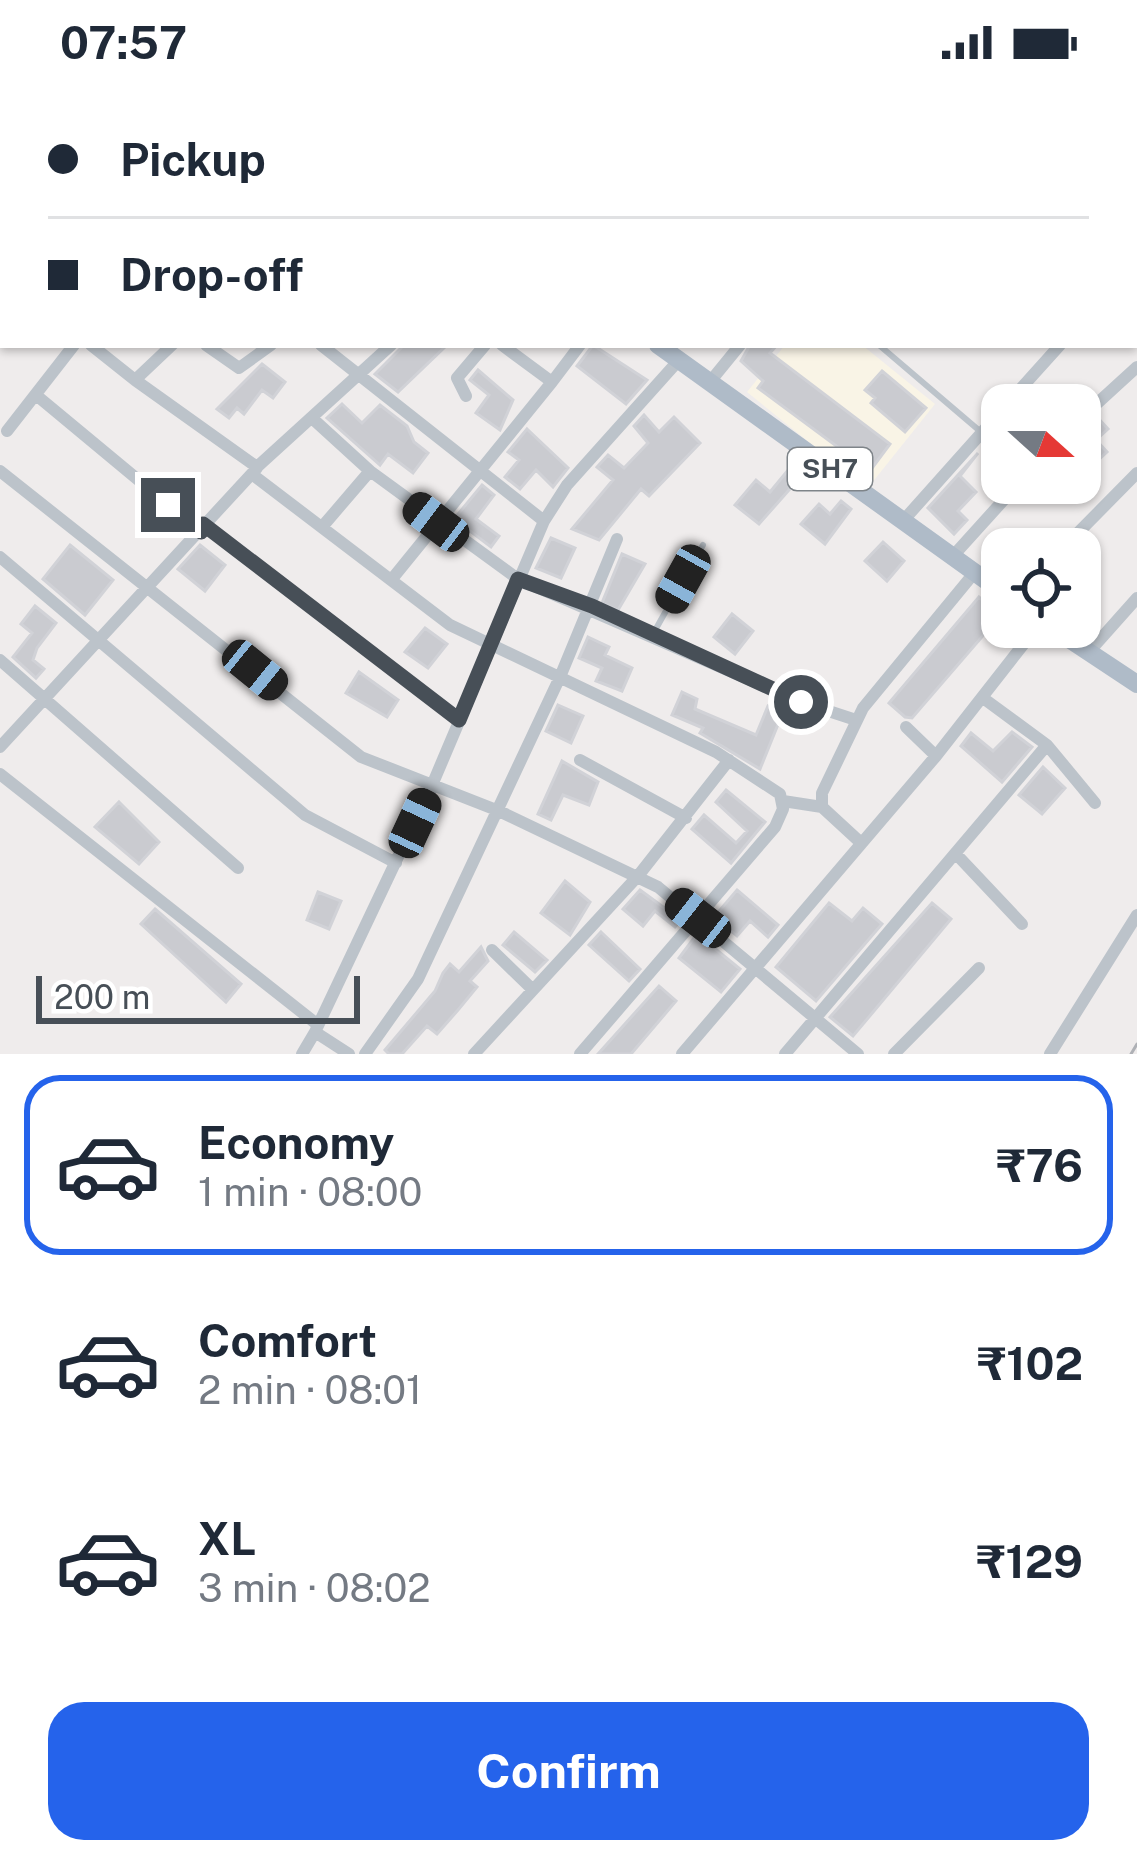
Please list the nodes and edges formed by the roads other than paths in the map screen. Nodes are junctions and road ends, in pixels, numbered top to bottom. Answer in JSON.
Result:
{"nodes":[{"id":1,"x":72,"y":348,"type":"edge"},
{"id":2,"x":96,"y":348,"type":"edge"},
{"id":3,"x":169,"y":348,"type":"edge"},
{"id":4,"x":210,"y":348,"type":"edge"},
{"id":5,"x":268,"y":348,"type":"edge"},
{"id":6,"x":325,"y":348,"type":"edge"},
{"id":7,"x":388,"y":348,"type":"edge"},
{"id":8,"x":483,"y":348,"type":"edge"},
{"id":9,"x":506,"y":348,"type":"edge"},
{"id":10,"x":578,"y":348,"type":"edge"},
{"id":11,"x":662,"y":348,"type":"edge"},
{"id":12,"x":737,"y":348,"type":"edge"},
{"id":13,"x":882,"y":348,"type":"edge"},
{"id":14,"x":892,"y":348,"type":"edge"},
{"id":15,"x":1057,"y":348,"type":"edge"},
{"id":16,"x":887,"y":353,"type":"junction"},
{"id":17,"x":679,"y":360,"type":"junction"},
{"id":18,"x":1137,"y":368,"type":"edge"},
{"id":19,"x":358,"y":376,"type":"junction"},
{"id":20,"x":135,"y":380,"type":"junction"},
{"id":21,"x":552,"y":382,"type":"junction"},
{"id":22,"x":709,"y":382,"type":"junction"},
{"id":23,"x":1025,"y":384,"type":"edge"},
{"id":24,"x":36,"y":395,"type":"junction"},
{"id":25,"x":466,"y":396,"type":"dead end"},
{"id":26,"x":1101,"y":400,"type":"edge"},
{"id":27,"x":313,"y":419,"type":"junction"},
{"id":28,"x":7,"y":431,"type":"dead end"},
{"id":29,"x":981,"y":431,"type":"edge"},
{"id":30,"x":981,"y":433,"type":"edge"},
{"id":31,"x":0,"y":471,"type":"edge"},
{"id":32,"x":255,"y":471,"type":"junction"},
{"id":33,"x":370,"y":471,"type":"junction"},
{"id":34,"x":479,"y":473,"type":"junction"},
{"id":35,"x":1137,"y":473,"type":"edge"},
{"id":36,"x":1000,"y":504,"type":"edge"},
{"id":37,"x":544,"y":521,"type":"junction"},
{"id":38,"x":902,"y":521,"type":"junction"},
{"id":39,"x":436,"y":522,"type":"junction"},
{"id":40,"x":322,"y":527,"type":"junction"},
{"id":41,"x":202,"y":528,"type":"junction"},
{"id":42,"x":1083,"y":528,"type":"edge"},
{"id":43,"x":617,"y":539,"type":"dead end"},
{"id":44,"x":703,"y":544,"type":"dead end"},
{"id":45,"x":953,"y":556,"type":"junction"},
{"id":46,"x":0,"y":557,"type":"edge"},
{"id":47,"x":975,"y":572,"type":"junction"},
{"id":48,"x":981,"y":576,"type":"edge"},
{"id":49,"x":392,"y":579,"type":"junction"},
{"id":50,"x":518,"y":579,"type":"junction"},
{"id":51,"x":148,"y":583,"type":"junction"},
{"id":52,"x":1137,"y":598,"type":"edge"},
{"id":53,"x":592,"y":606,"type":"junction"},
{"id":54,"x":652,"y":634,"type":"junction"},
{"id":55,"x":98,"y":636,"type":"junction"},
{"id":56,"x":487,"y":646,"type":"junction"},
{"id":57,"x":1021,"y":648,"type":"edge"},
{"id":58,"x":1081,"y":648,"type":"edge"},
{"id":59,"x":1088,"y":653,"type":"junction"},
{"id":60,"x":0,"y":661,"type":"edge"},
{"id":61,"x":560,"y":677,"type":"junction"},
{"id":62,"x":1137,"y":684,"type":"edge"},
{"id":63,"x":44,"y":698,"type":"junction"},
{"id":64,"x":983,"y":698,"type":"junction"},
{"id":65,"x":459,"y":720,"type":"junction"},
{"id":66,"x":856,"y":720,"type":"junction"},
{"id":67,"x":907,"y":727,"type":"dead end"},
{"id":68,"x":1047,"y":746,"type":"junction"},
{"id":69,"x":0,"y":747,"type":"edge"},
{"id":70,"x":936,"y":756,"type":"junction"},
{"id":71,"x":580,"y":760,"type":"dead end"},
{"id":72,"x":729,"y":760,"type":"junction"},
{"id":73,"x":0,"y":774,"type":"edge"},
{"id":74,"x":433,"y":783,"type":"junction"},
{"id":75,"x":783,"y":801,"type":"junction"},
{"id":76,"x":1095,"y":803,"type":"dead end"},
{"id":77,"x":822,"y":807,"type":"junction"},
{"id":78,"x":499,"y":811,"type":"junction"},
{"id":79,"x":686,"y":818,"type":"junction"},
{"id":80,"x":860,"y":842,"type":"junction"},
{"id":81,"x":957,"y":856,"type":"junction"},
{"id":82,"x":396,"y":863,"type":"junction"},
{"id":83,"x":238,"y":868,"type":"dead end"},
{"id":84,"x":638,"y":876,"type":"junction"},
{"id":85,"x":1137,"y":915,"type":"edge"},
{"id":86,"x":698,"y":918,"type":"junction"},
{"id":87,"x":1022,"y":924,"type":"dead end"},
{"id":88,"x":492,"y":950,"type":"dead end"},
{"id":89,"x":757,"y":966,"type":"junction"},
{"id":90,"x":979,"y":968,"type":"dead end"},
{"id":91,"x":530,"y":987,"type":"junction"},
{"id":92,"x":817,"y":1018,"type":"junction"},
{"id":93,"x":317,"y":1028,"type":"junction"},
{"id":94,"x":302,"y":1054,"type":"edge"},
{"id":95,"x":349,"y":1054,"type":"edge"},
{"id":96,"x":365,"y":1054,"type":"edge"},
{"id":97,"x":474,"y":1054,"type":"edge"},
{"id":98,"x":580,"y":1054,"type":"edge"},
{"id":99,"x":682,"y":1054,"type":"edge"},
{"id":100,"x":785,"y":1054,"type":"edge"},
{"id":101,"x":858,"y":1054,"type":"edge"},
{"id":102,"x":894,"y":1054,"type":"edge"},
{"id":103,"x":1050,"y":1054,"type":"edge"}],
"edges":[{"from":1,"to":24,"type":"street"},
{"from":2,"to":20,"type":"street"},
{"from":3,"to":20,"type":"street"},
{"from":4,"to":5,"type":"street"},
{"from":6,"to":19,"type":"street"},
{"from":7,"to":19,"type":"street"},
{"from":8,"to":25,"type":"street"},
{"from":9,"to":21,"type":"street"},
{"from":10,"to":21,"type":"street"},
{"from":11,"to":17,"type":"main road","number":"SH7"},
{"from":12,"to":22,"type":"street"},
{"from":13,"to":16,"type":"lane"},
{"from":14,"to":16,"type":"lane"},
{"from":15,"to":23,"type":"street"},
{"from":16,"to":29,"type":"lane"},
{"from":17,"to":22,"type":"main road","number":"SH7"},
{"from":17,"to":37,"type":"street"},
{"from":18,"to":26,"type":"street"},
{"from":19,"to":27,"type":"street"},
{"from":19,"to":34,"type":"street"},
{"from":20,"to":32,"type":"street"},
{"from":21,"to":34,"type":"street"},
{"from":22,"to":38,"type":"main road","number":"SH7"},
{"from":24,"to":28,"type":"street"},
{"from":24,"to":41,"type":"street"},
{"from":27,"to":32,"type":"street"},
{"from":27,"to":33,"type":"street"},
{"from":30,"to":38,"type":"street"},
{"from":31,"to":51,"type":"street"},
{"from":32,"to":40,"type":"street"},
{"from":32,"to":41,"type":"street"},
{"from":33,"to":39,"type":"street"},
{"from":33,"to":40,"type":"street"},
{"from":34,"to":37,"type":"street"},
{"from":34,"to":39,"type":"street"},
{"from":35,"to":42,"type":"street"},
{"from":36,"to":45,"type":"street"},
{"from":37,"to":50,"type":"street"},
{"from":38,"to":45,"type":"main road","number":"SH7"},
{"from":39,"to":49,"type":"street"},
{"from":39,"to":50,"type":"street"},
{"from":40,"to":49,"type":"street"},
{"from":41,"to":51,"type":"street"},
{"from":41,"to":65,"type":"street"},
{"from":43,"to":53,"type":"street"},
{"from":44,"to":54,"type":"lane"},
{"from":45,"to":47,"type":"main road","number":"SH7"},
{"from":46,"to":55,"type":"street"},
{"from":47,"to":48,"type":"main road","number":"SH7"},
{"from":47,"to":66,"type":"street"},
{"from":49,"to":56,"type":"street"},
{"from":50,"to":53,"type":"street"},
{"from":50,"to":56,"type":"street"},
{"from":51,"to":55,"type":"street"},
{"from":51,"to":74,"type":"street"},
{"from":52,"to":59,"type":"street"},
{"from":53,"to":54,"type":"street"},
{"from":53,"to":61,"type":"street"},
{"from":54,"to":66,"type":"street"},
{"from":55,"to":63,"type":"street"},
{"from":55,"to":82,"type":"street"},
{"from":56,"to":61,"type":"street"},
{"from":56,"to":65,"type":"street"},
{"from":57,"to":64,"type":"street"},
{"from":58,"to":59,"type":"main road"},
{"from":59,"to":62,"type":"main road"},
{"from":60,"to":63,"type":"street"},
{"from":61,"to":72,"type":"street"},
{"from":61,"to":78,"type":"street"},
{"from":63,"to":69,"type":"street"},
{"from":63,"to":83,"type":"street"},
{"from":64,"to":68,"type":"street"},
{"from":64,"to":70,"type":"street"},
{"from":65,"to":74,"type":"street"},
{"from":66,"to":77,"type":"street"},
{"from":67,"to":70,"type":"street"},
{"from":68,"to":76,"type":"street"},
{"from":68,"to":81,"type":"street"},
{"from":70,"to":80,"type":"street"},
{"from":71,"to":79,"type":"street"},
{"from":72,"to":75,"type":"street"},
{"from":72,"to":79,"type":"street"},
{"from":73,"to":93,"type":"street"},
{"from":74,"to":78,"type":"street"},
{"from":74,"to":82,"type":"street"},
{"from":75,"to":77,"type":"street"},
{"from":75,"to":86,"type":"street"},
{"from":77,"to":80,"type":"street"},
{"from":78,"to":84,"type":"street"},
{"from":78,"to":96,"type":"street"},
{"from":79,"to":84,"type":"street"},
{"from":80,"to":89,"type":"street"},
{"from":81,"to":87,"type":"street"},
{"from":81,"to":92,"type":"street"},
{"from":82,"to":93,"type":"street"},
{"from":84,"to":86,"type":"street"},
{"from":84,"to":91,"type":"street"},
{"from":85,"to":103,"type":"street"},
{"from":86,"to":89,"type":"street"},
{"from":86,"to":98,"type":"street"},
{"from":88,"to":91,"type":"street"},
{"from":89,"to":92,"type":"street"},
{"from":89,"to":99,"type":"street"},
{"from":90,"to":102,"type":"street"},
{"from":91,"to":97,"type":"street"},
{"from":92,"to":100,"type":"street"},
{"from":92,"to":101,"type":"street"},
{"from":93,"to":94,"type":"street"},
{"from":93,"to":95,"type":"street"}]}
